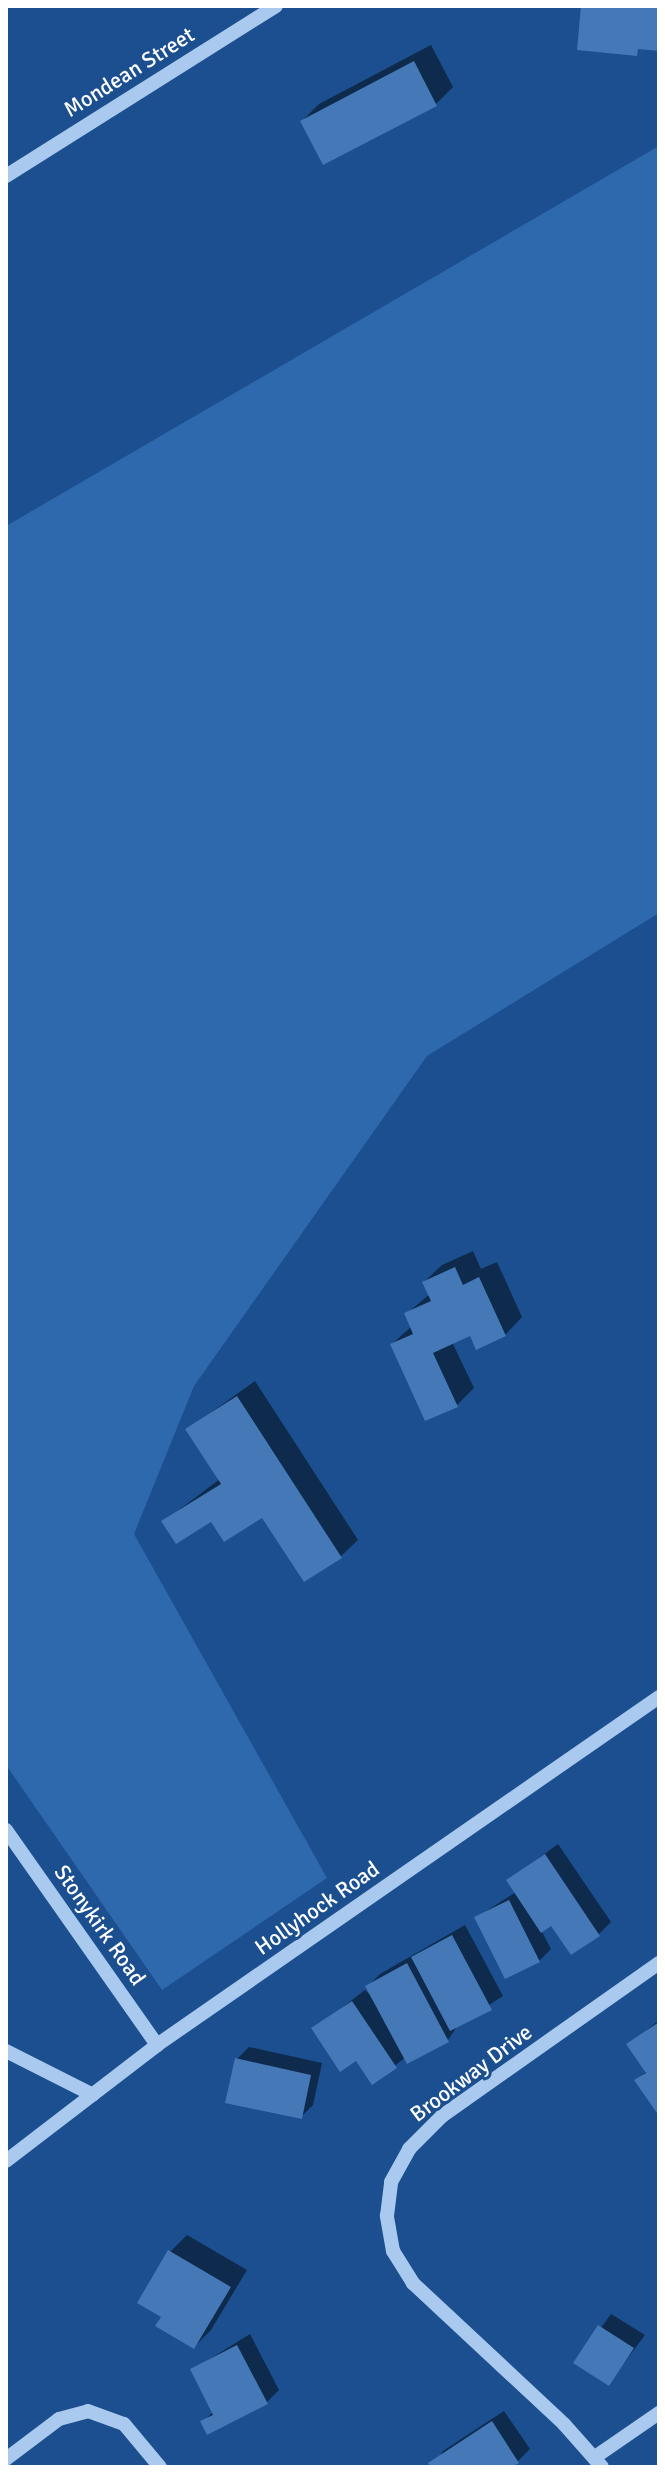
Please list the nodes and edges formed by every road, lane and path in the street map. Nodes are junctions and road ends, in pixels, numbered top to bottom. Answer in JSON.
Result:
{"nodes":[{"id":1,"x":276,"y":6,"type":"edge"},
{"id":2,"x":6,"y":176,"type":"edge"},
{"id":3,"x":659,"y":1697,"type":"edge"},
{"id":4,"x":6,"y":1830,"type":"edge"},
{"id":5,"x":659,"y":1963,"type":"edge"},
{"id":6,"x":157,"y":2045,"type":"junction"},
{"id":7,"x":6,"y":2051,"type":"edge"},
{"id":8,"x":93,"y":2095,"type":"junction"},
{"id":9,"x":6,"y":2161,"type":"edge"},
{"id":10,"x":659,"y":2413,"type":"edge"},
{"id":11,"x":6,"y":2459,"type":"edge"},
{"id":12,"x":598,"y":2462,"type":"edge"},
{"id":13,"x":160,"y":2467,"type":"edge"}],
"edges":[{"from":1,"to":2,"type":"street","name":"Mondean Street"},
{"from":3,"to":6,"type":"street","name":"Hollyhock Road"},
{"from":4,"to":6,"type":"street","name":"Stonykirk Road"},
{"from":5,"to":12,"type":"street","name":"Brookway Drive"},
{"from":6,"to":8,"type":"street","name":"Hollyhock Road"},
{"from":7,"to":8,"type":"street"},
{"from":8,"to":9,"type":"street","name":"Hollyhock Road"},
{"from":10,"to":12,"type":"street"},
{"from":11,"to":13,"type":"street"}]}
